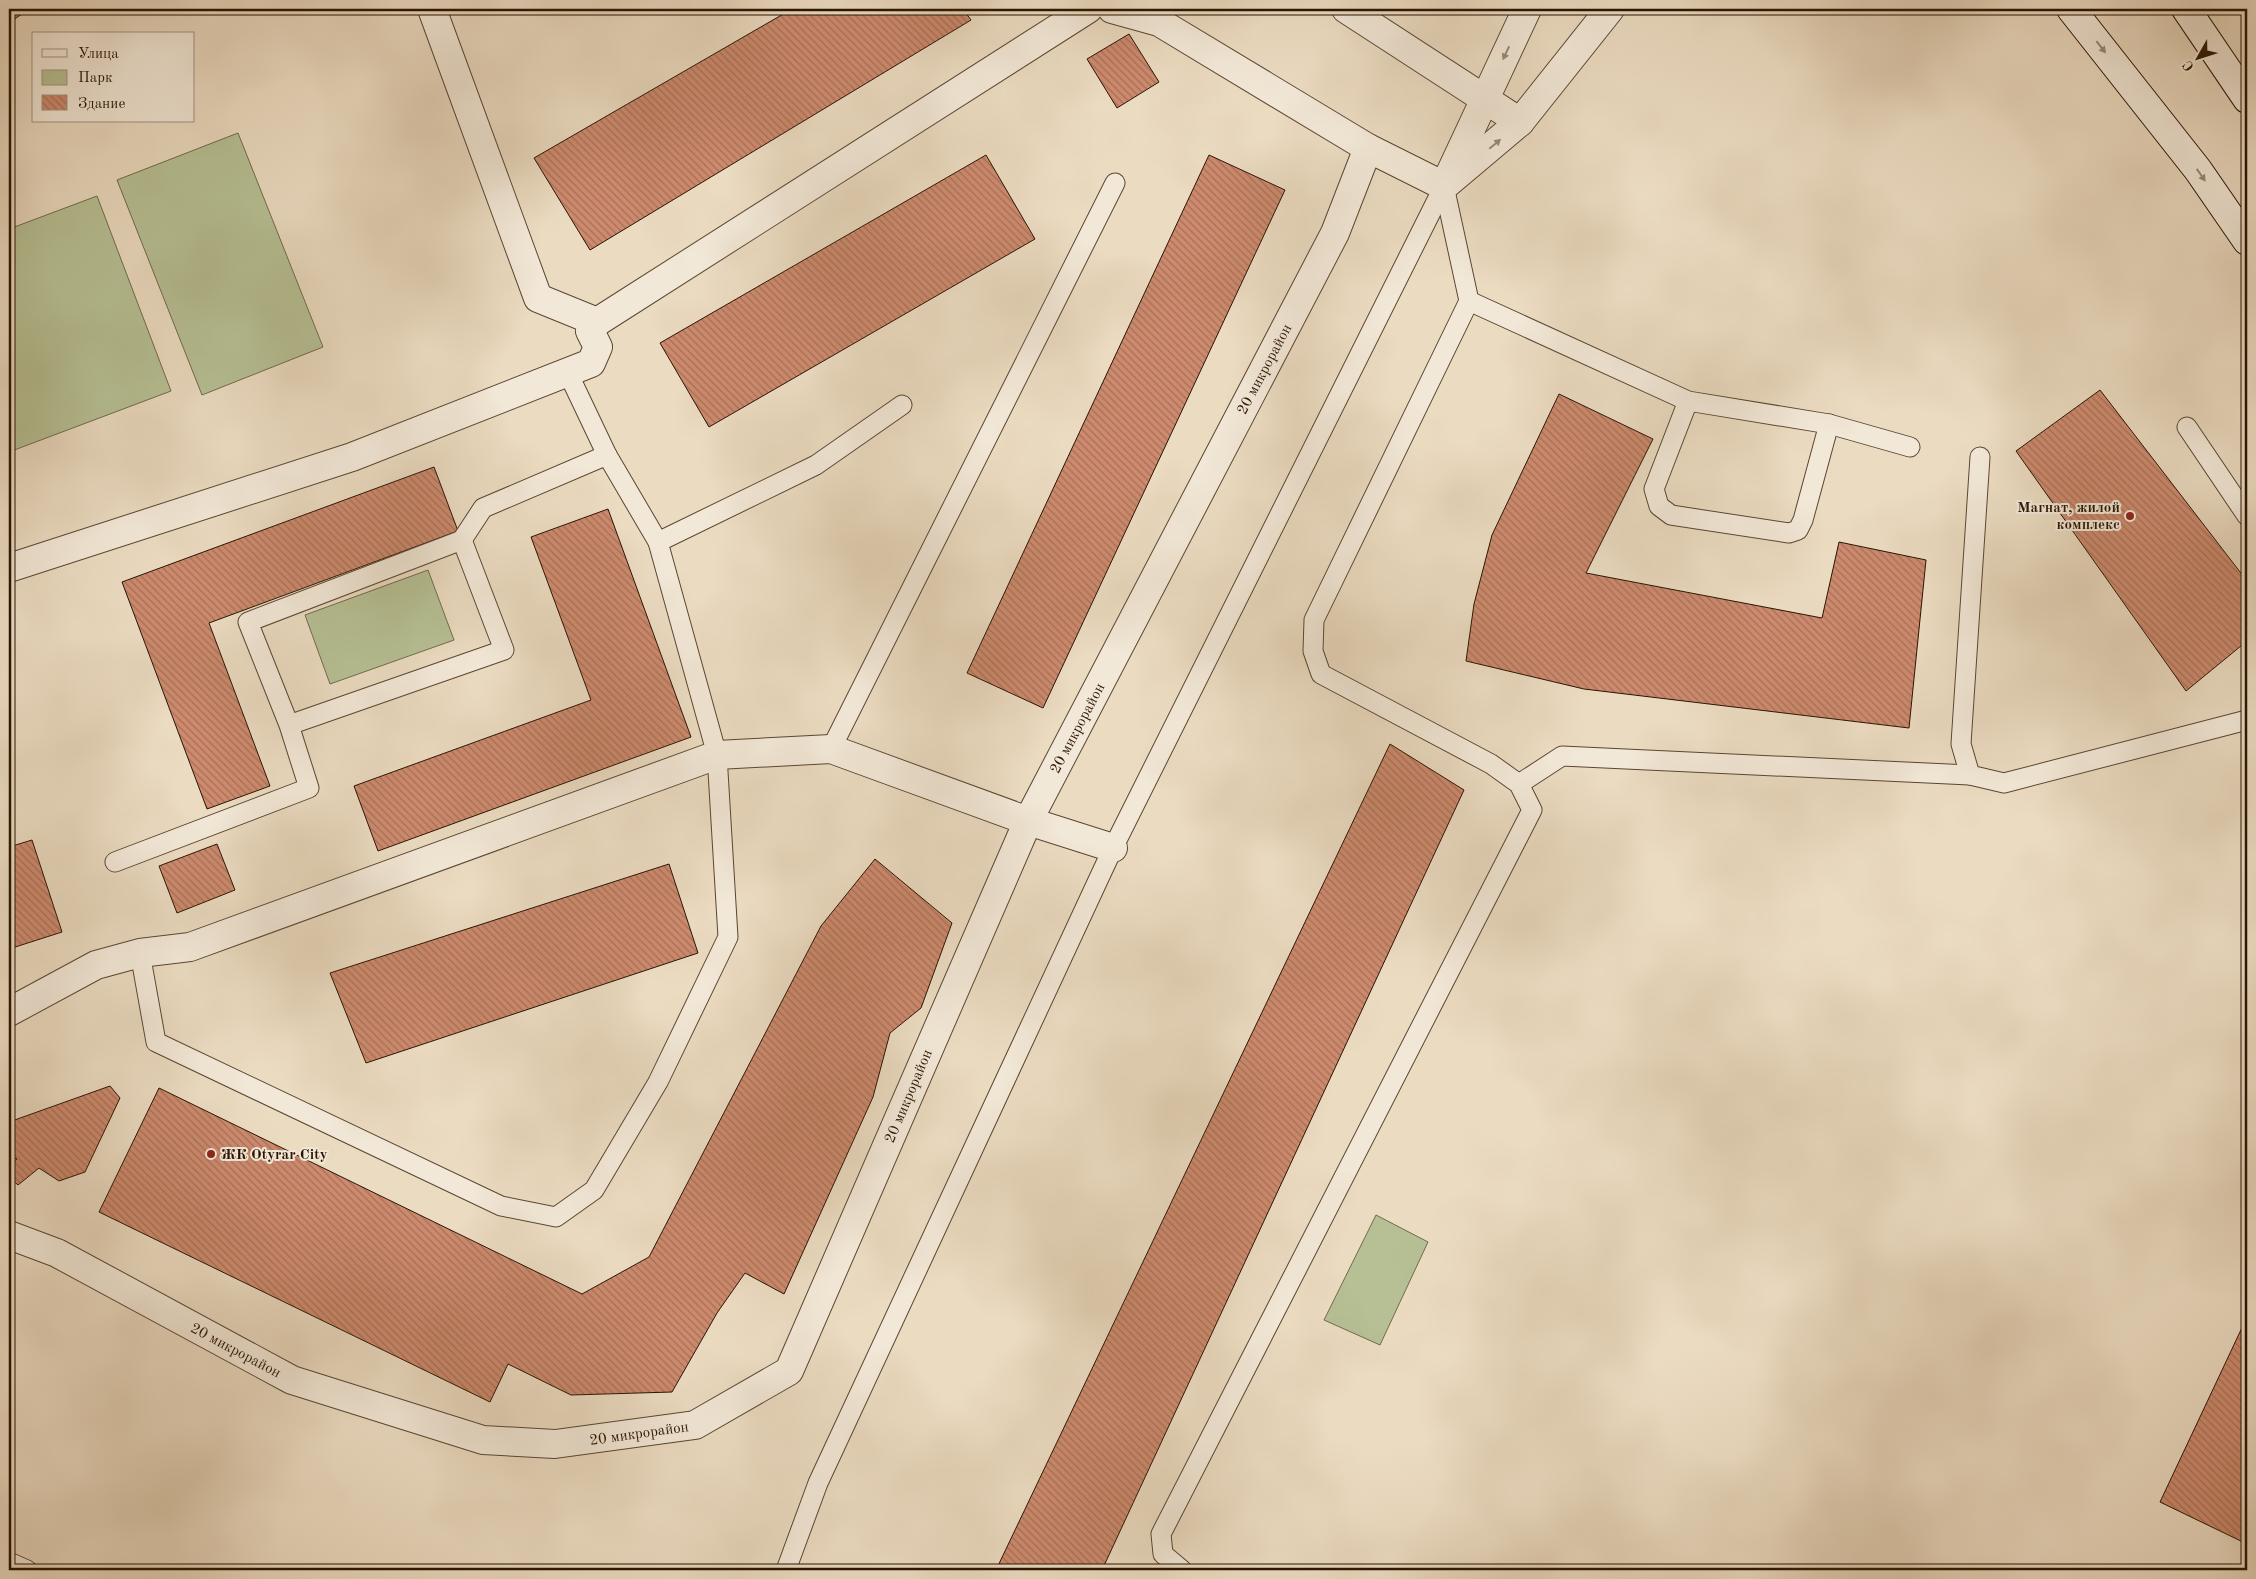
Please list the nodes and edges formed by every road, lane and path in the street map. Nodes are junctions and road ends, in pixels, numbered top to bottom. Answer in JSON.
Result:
{"nodes":[{"id":1,"x":432,"y":9,"type":"edge"},
{"id":2,"x":1088,"y":9,"type":"edge"},
{"id":3,"x":1112,"y":9,"type":"edge"},
{"id":4,"x":1346,"y":9,"type":"edge"},
{"id":5,"x":1527,"y":9,"type":"edge"},
{"id":6,"x":1610,"y":9,"type":"edge"},
{"id":7,"x":2071,"y":9,"type":"edge"},
{"id":8,"x":2186,"y":9,"type":"edge"},
{"id":9,"x":2247,"y":99,"type":"edge"},
{"id":10,"x":1484,"y":100,"type":"junction"},
{"id":11,"x":1520,"y":122,"type":"junction"},
{"id":12,"x":1368,"y":148,"type":"junction"},
{"id":13,"x":1114,"y":183,"type":"dead end"},
{"id":14,"x":1444,"y":186,"type":"junction"},
{"id":15,"x":2247,"y":241,"type":"edge"},
{"id":16,"x":1469,"y":301,"type":"junction"},
{"id":17,"x":597,"y":322,"type":"junction"},
{"id":18,"x":568,"y":373,"type":"junction"},
{"id":19,"x":1688,"y":401,"type":"junction"},
{"id":20,"x":902,"y":405,"type":"dead end"},
{"id":21,"x":1829,"y":424,"type":"junction"},
{"id":22,"x":2187,"y":427,"type":"dead end"},
{"id":23,"x":1910,"y":447,"type":"dead end"},
{"id":24,"x":607,"y":455,"type":"junction"},
{"id":25,"x":1980,"y":457,"type":"dead end"},
{"id":26,"x":2247,"y":516,"type":"edge"},
{"id":27,"x":462,"y":540,"type":"junction"},
{"id":28,"x":658,"y":542,"type":"junction"},
{"id":29,"x":9,"y":568,"type":"edge"},
{"id":30,"x":2247,"y":720,"type":"edge"},
{"id":31,"x":288,"y":725,"type":"junction"},
{"id":32,"x":831,"y":749,"type":"junction"},
{"id":33,"x":717,"y":755,"type":"junction"},
{"id":34,"x":1970,"y":775,"type":"junction"},
{"id":35,"x":1519,"y":784,"type":"junction"},
{"id":36,"x":1028,"y":821,"type":"junction"},
{"id":37,"x":1113,"y":848,"type":"junction"},
{"id":38,"x":115,"y":862,"type":"dead end"},
{"id":39,"x":140,"y":953,"type":"junction"},
{"id":40,"x":9,"y":1012,"type":"edge"},
{"id":41,"x":9,"y":1235,"type":"edge"},
{"id":42,"x":9,"y":1562,"type":"edge"},
{"id":43,"x":27,"y":1570,"type":"edge"},
{"id":44,"x":786,"y":1570,"type":"edge"},
{"id":45,"x":1182,"y":1570,"type":"edge"}],
"edges":[{"from":1,"to":17,"type":"street"},
{"from":2,"to":17,"type":"street"},
{"from":3,"to":12,"type":"street"},
{"from":4,"to":10,"type":"street"},
{"from":5,"to":10,"type":"street","one_way":true},
{"from":6,"to":11,"type":"street"},
{"from":7,"to":15,"type":"street","one_way":true},
{"from":8,"to":9,"type":"street"},
{"from":10,"to":11,"type":"street"},
{"from":10,"to":14,"type":"street"},
{"from":14,"to":11,"type":"street","one_way":true},
{"from":12,"to":14,"type":"street"},
{"from":12,"to":36,"type":"street","name":"20 микрорайон"},
{"from":13,"to":32,"type":"lane"},
{"from":14,"to":16,"type":"lane"},
{"from":14,"to":37,"type":"lane"},
{"from":16,"to":19,"type":"lane"},
{"from":16,"to":35,"type":"lane"},
{"from":17,"to":18,"type":"street"},
{"from":18,"to":24,"type":"lane"},
{"from":18,"to":29,"type":"street"},
{"from":19,"to":21,"type":"lane"},
{"from":19,"to":21,"type":"lane"},
{"from":20,"to":28,"type":"lane"},
{"from":21,"to":23,"type":"lane"},
{"from":22,"to":26,"type":"lane"},
{"from":24,"to":27,"type":"lane"},
{"from":24,"to":28,"type":"lane"},
{"from":25,"to":34,"type":"lane"},
{"from":27,"to":31,"type":"lane"},
{"from":27,"to":31,"type":"lane"},
{"from":28,"to":33,"type":"lane"},
{"from":30,"to":34,"type":"lane"},
{"from":31,"to":38,"type":"lane"},
{"from":32,"to":33,"type":"street"},
{"from":32,"to":36,"type":"street"},
{"from":33,"to":39,"type":"street"},
{"from":33,"to":39,"type":"lane"},
{"from":34,"to":35,"type":"lane"},
{"from":35,"to":45,"type":"lane"},
{"from":36,"to":37,"type":"street"},
{"from":36,"to":41,"type":"street","name":"20 микрорайон"},
{"from":37,"to":44,"type":"lane"},
{"from":39,"to":40,"type":"street"},
{"from":42,"to":43,"type":"lane"}]}
